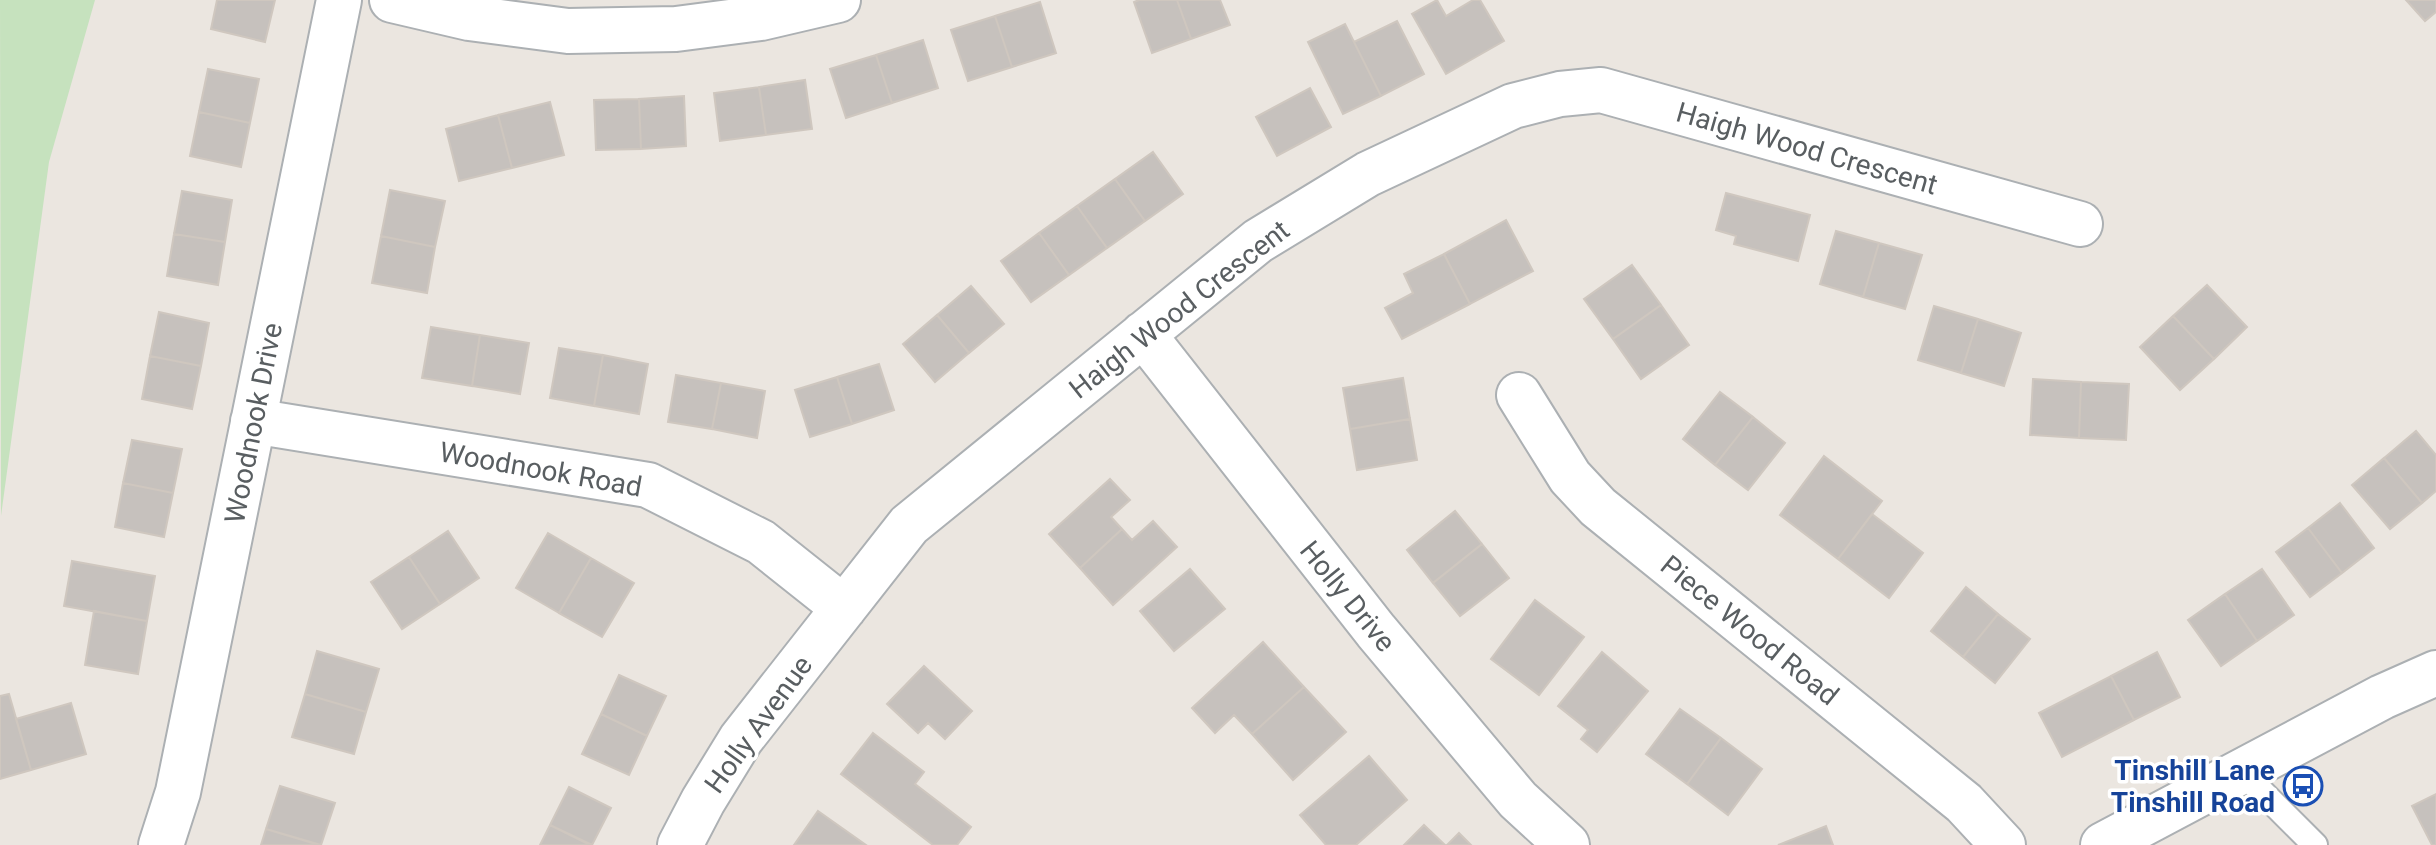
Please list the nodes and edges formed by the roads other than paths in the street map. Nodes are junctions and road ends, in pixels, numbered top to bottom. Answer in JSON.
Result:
{"nodes":[{"id":1,"x":339,"y":0,"type":"edge"},
{"id":2,"x":392,"y":0,"type":"edge"},
{"id":3,"x":838,"y":0,"type":"edge"},
{"id":4,"x":2080,"y":224,"type":"dead end"},
{"id":5,"x":1143,"y":334,"type":"junction"},
{"id":6,"x":1519,"y":395,"type":"dead end"},
{"id":7,"x":253,"y":421,"type":"junction"},
{"id":8,"x":844,"y":608,"type":"junction"},
{"id":9,"x":2436,"y":673,"type":"edge"},
{"id":10,"x":2242,"y":772,"type":"junction"},
{"id":11,"x":2115,"y":842,"type":"edge"},
{"id":12,"x":161,"y":845,"type":"edge"},
{"id":13,"x":680,"y":845,"type":"edge"},
{"id":14,"x":1567,"y":845,"type":"edge"},
{"id":15,"x":2003,"y":845,"type":"edge"},
{"id":16,"x":2315,"y":845,"type":"edge"}],
"edges":[{"from":1,"to":7,"type":"street","name":"Woodnook Drive"},
{"from":2,"to":3,"type":"street"},
{"from":4,"to":5,"type":"street","name":"Haigh Wood Crescent"},
{"from":5,"to":8,"type":"street","name":"Haigh Wood Crescent"},
{"from":5,"to":14,"type":"street","name":"Holly Drive"},
{"from":6,"to":15,"type":"street","name":"Piece Wood Road"},
{"from":7,"to":8,"type":"street","name":"Woodnook Road"},
{"from":7,"to":12,"type":"street","name":"Woodnook Drive"},
{"from":8,"to":13,"type":"street","name":"Holly Avenue"},
{"from":9,"to":10,"type":"street"},
{"from":10,"to":11,"type":"street"},
{"from":10,"to":16,"type":"lane"}]}
